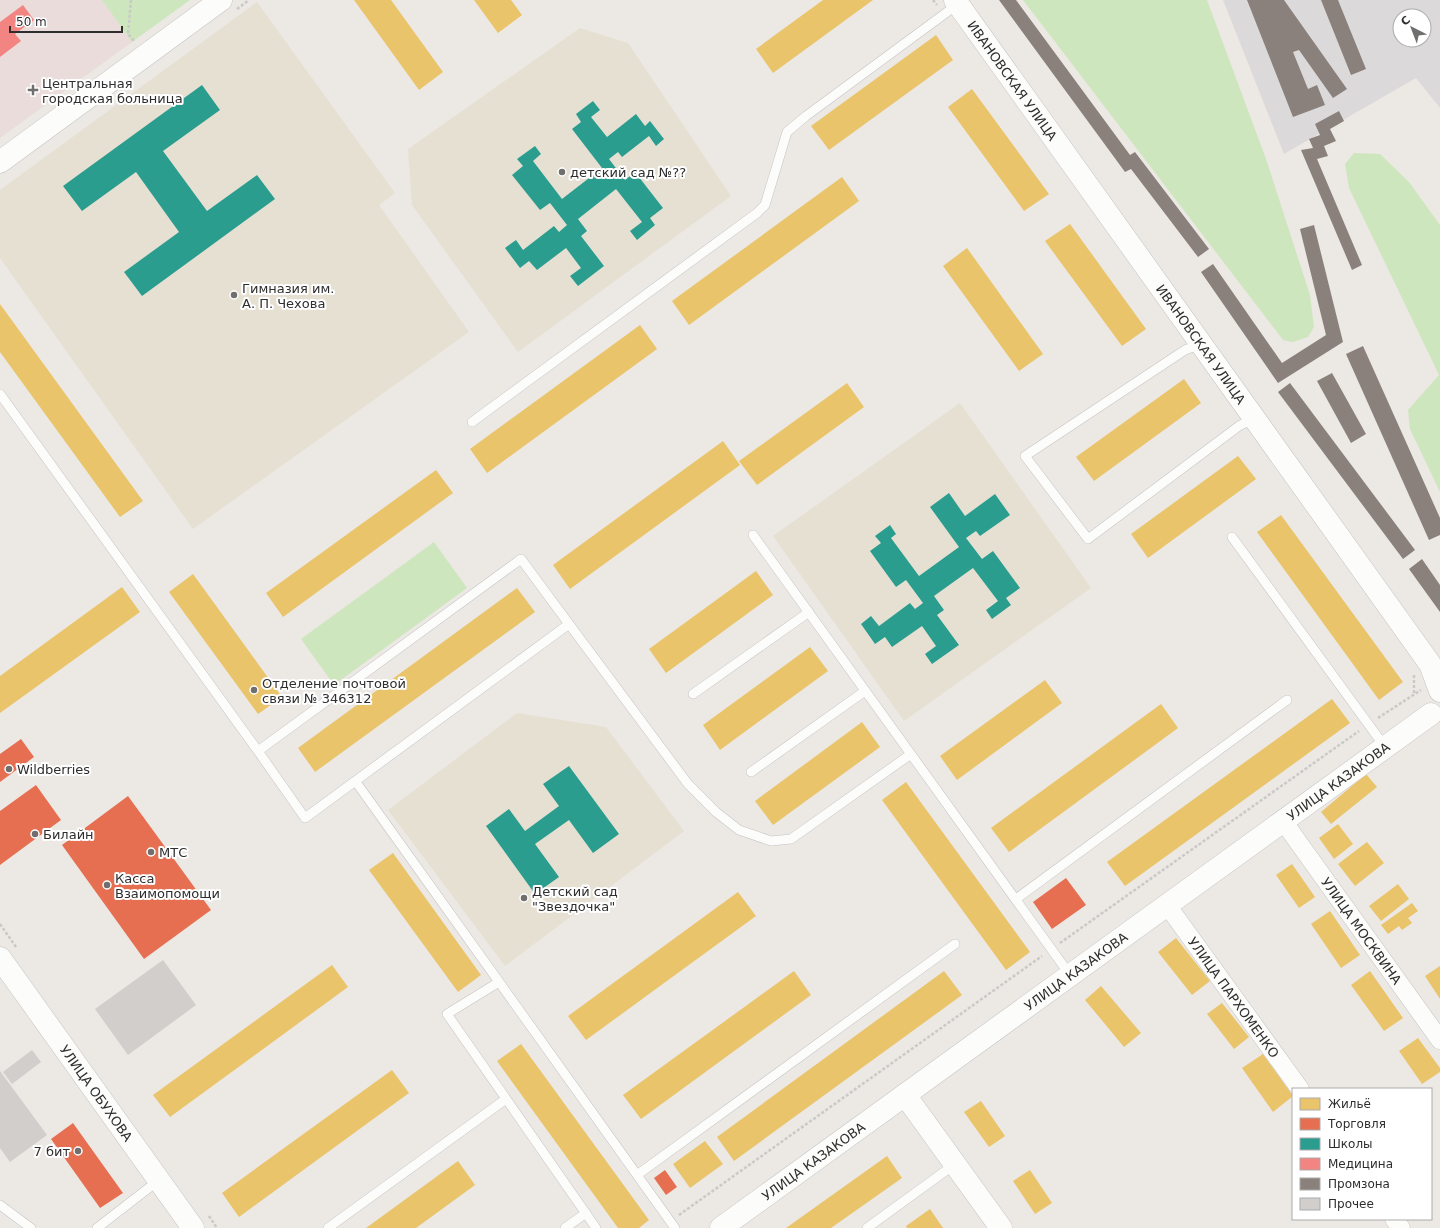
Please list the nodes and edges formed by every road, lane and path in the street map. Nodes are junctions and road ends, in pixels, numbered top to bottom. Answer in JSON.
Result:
{"nodes":[{"id":1,"x":131,"y":0,"type":"edge"},
{"id":2,"x":221,"y":0,"type":"edge"},
{"id":3,"x":957,"y":2,"type":"edge"},
{"id":4,"x":128,"y":34,"type":"dead end"},
{"id":5,"x":0,"y":162,"type":"edge"},
{"id":6,"x":1201,"y":344,"type":"junction"},
{"id":7,"x":0,"y":394,"type":"edge"},
{"id":8,"x":1254,"y":418,"type":"junction"},
{"id":9,"x":472,"y":422,"type":"dead end"},
{"id":10,"x":753,"y":535,"type":"dead end"},
{"id":11,"x":1232,"y":537,"type":"dead end"},
{"id":12,"x":809,"y":612,"type":"junction"},
{"id":13,"x":569,"y":624,"type":"junction"},
{"id":14,"x":865,"y":690,"type":"junction"},
{"id":15,"x":1440,"y":691,"type":"edge"},
{"id":16,"x":694,"y":694,"type":"dead end"},
{"id":17,"x":1287,"y":700,"type":"dead end"},
{"id":18,"x":1436,"y":720,"type":"edge"},
{"id":19,"x":1385,"y":747,"type":"junction"},
{"id":20,"x":258,"y":751,"type":"junction"},
{"id":21,"x":911,"y":754,"type":"junction"},
{"id":22,"x":751,"y":772,"type":"dead end"},
{"id":23,"x":356,"y":782,"type":"junction"},
{"id":24,"x":1283,"y":821,"type":"junction"},
{"id":25,"x":1016,"y":899,"type":"junction"},
{"id":26,"x":1167,"y":905,"type":"junction"},
{"id":27,"x":955,"y":944,"type":"dead end"},
{"id":28,"x":0,"y":958,"type":"edge"},
{"id":29,"x":1070,"y":975,"type":"junction"},
{"id":30,"x":499,"y":982,"type":"junction"},
{"id":31,"x":1440,"y":1040,"type":"edge"},
{"id":32,"x":1299,"y":1088,"type":"edge"},
{"id":33,"x":905,"y":1095,"type":"junction"},
{"id":34,"x":506,"y":1099,"type":"junction"},
{"id":35,"x":955,"y":1164,"type":"junction"},
{"id":36,"x":637,"y":1175,"type":"junction"},
{"id":37,"x":159,"y":1180,"type":"junction"},
{"id":38,"x":0,"y":1205,"type":"edge"},
{"id":39,"x":586,"y":1213,"type":"junction"},
{"id":40,"x":1395,"y":1220,"type":"edge"},
{"id":41,"x":872,"y":1227,"type":"edge"},
{"id":42,"x":31,"y":1228,"type":"edge"},
{"id":43,"x":97,"y":1228,"type":"edge"},
{"id":44,"x":193,"y":1228,"type":"edge"},
{"id":45,"x":328,"y":1228,"type":"edge"},
{"id":46,"x":565,"y":1228,"type":"edge"},
{"id":47,"x":596,"y":1228,"type":"edge"},
{"id":48,"x":675,"y":1228,"type":"edge"},
{"id":49,"x":721,"y":1228,"type":"edge"},
{"id":50,"x":1001,"y":1228,"type":"edge"},
{"id":51,"x":1401,"y":1228,"type":"edge"}],
"edges":[{"from":1,"to":4,"type":"path"},
{"from":2,"to":5,"type":"street"},
{"from":3,"to":6,"type":"street","name":"ИВАНОВСКАЯ УЛИЦА"},
{"from":3,"to":9,"type":"lane"},
{"from":6,"to":8,"type":"street","name":"ИВАНОВСКАЯ УЛИЦА"},
{"from":6,"to":8,"type":"lane"},
{"from":7,"to":20,"type":"lane"},
{"from":8,"to":15,"type":"street","name":"ИВАНОВСКАЯ УЛИЦА"},
{"from":10,"to":12,"type":"lane"},
{"from":11,"to":19,"type":"lane"},
{"from":12,"to":14,"type":"lane"},
{"from":12,"to":16,"type":"lane"},
{"from":13,"to":20,"type":"lane"},
{"from":13,"to":21,"type":"lane"},
{"from":13,"to":23,"type":"lane"},
{"from":14,"to":21,"type":"lane"},
{"from":14,"to":22,"type":"lane"},
{"from":15,"to":18,"type":"street","name":"ИВАНОВСКАЯ УЛИЦА"},
{"from":17,"to":25,"type":"lane"},
{"from":18,"to":19,"type":"street","name":"УЛИЦА КАЗАКОВА"},
{"from":19,"to":24,"type":"street","name":"УЛИЦА КАЗАКОВА"},
{"from":20,"to":23,"type":"lane"},
{"from":21,"to":25,"type":"lane"},
{"from":23,"to":30,"type":"lane"},
{"from":24,"to":26,"type":"street","name":"УЛИЦА КАЗАКОВА"},
{"from":24,"to":31,"type":"street","name":"УЛИЦА МОСКВИНА"},
{"from":25,"to":29,"type":"lane"},
{"from":26,"to":29,"type":"street","name":"УЛИЦА КАЗАКОВА"},
{"from":26,"to":32,"type":"street","name":"УЛИЦА ПАРХОМЕНКО"},
{"from":27,"to":36,"type":"lane"},
{"from":28,"to":37,"type":"street","name":"УЛИЦА ОБУХОВА"},
{"from":29,"to":33,"type":"street","name":"УЛИЦА КАЗАКОВА"},
{"from":30,"to":34,"type":"lane"},
{"from":30,"to":36,"type":"lane"},
{"from":33,"to":35,"type":"street"},
{"from":33,"to":49,"type":"street","name":"УЛИЦА КАЗАКОВА"},
{"from":34,"to":39,"type":"lane"},
{"from":34,"to":45,"type":"lane"},
{"from":35,"to":41,"type":"lane"},
{"from":35,"to":50,"type":"street"},
{"from":36,"to":48,"type":"lane"},
{"from":37,"to":43,"type":"lane"},
{"from":37,"to":44,"type":"street","name":"УЛИЦА ОБУХОВА"},
{"from":38,"to":42,"type":"lane"},
{"from":39,"to":46,"type":"lane"},
{"from":39,"to":47,"type":"lane"},
{"from":40,"to":51,"type":"street"}]}
